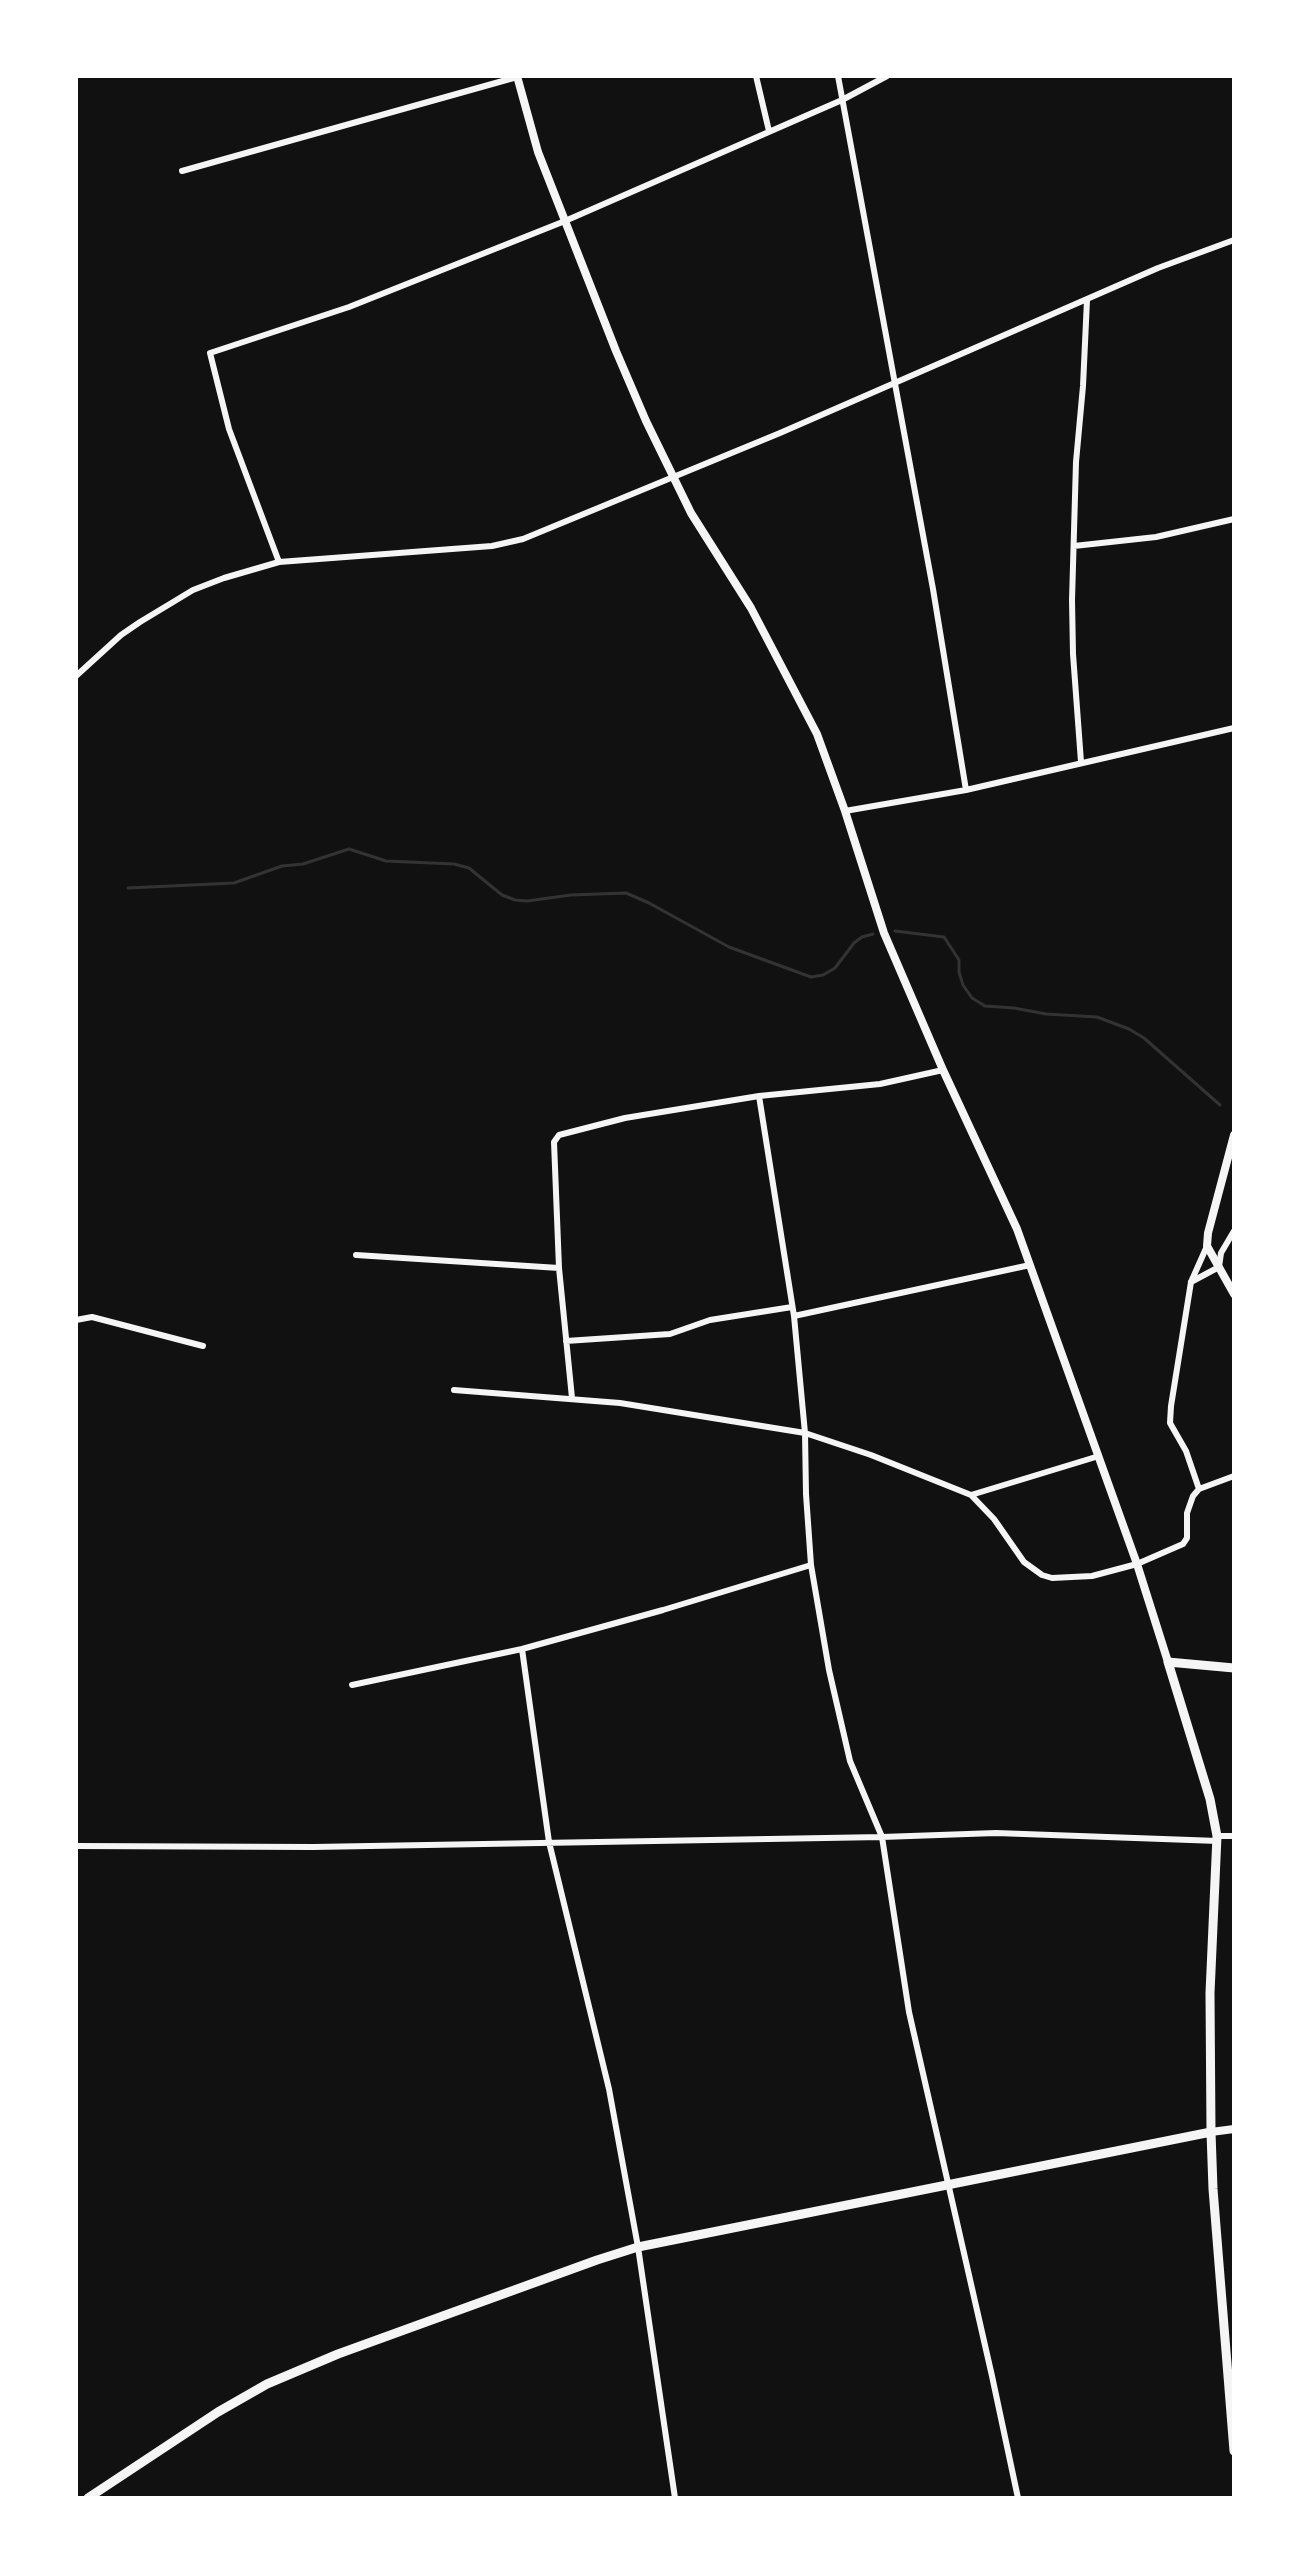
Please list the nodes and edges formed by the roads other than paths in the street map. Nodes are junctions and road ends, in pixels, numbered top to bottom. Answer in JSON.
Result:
{"nodes":[{"id":1,"x":517,"y":76,"type":"edge"},
{"id":2,"x":756,"y":76,"type":"edge"},
{"id":3,"x":838,"y":76,"type":"edge"},
{"id":4,"x":887,"y":76,"type":"edge"},
{"id":5,"x":842,"y":100,"type":"junction"},
{"id":6,"x":769,"y":131,"type":"junction"},
{"id":7,"x":182,"y":171,"type":"dead end"},
{"id":8,"x":565,"y":222,"type":"junction"},
{"id":9,"x":1233,"y":240,"type":"edge"},
{"id":10,"x":1087,"y":300,"type":"junction"},
{"id":11,"x":895,"y":381,"type":"junction"},
{"id":12,"x":673,"y":477,"type":"junction"},
{"id":13,"x":1233,"y":519,"type":"edge"},
{"id":14,"x":1074,"y":546,"type":"junction"},
{"id":15,"x":279,"y":562,"type":"junction"},
{"id":16,"x":76,"y":676,"type":"edge"},
{"id":17,"x":1233,"y":728,"type":"edge"},
{"id":18,"x":1081,"y":762,"type":"junction"},
{"id":19,"x":966,"y":790,"type":"junction"},
{"id":20,"x":845,"y":811,"type":"junction"},
{"id":21,"x":943,"y":1070,"type":"junction"},
{"id":22,"x":759,"y":1096,"type":"junction"},
{"id":23,"x":1233,"y":1135,"type":"edge"},
{"id":24,"x":1233,"y":1231,"type":"edge"},
{"id":25,"x":1207,"y":1246,"type":"junction"},
{"id":26,"x":356,"y":1255,"type":"dead end"},
{"id":27,"x":1030,"y":1265,"type":"junction"},
{"id":28,"x":1219,"y":1267,"type":"junction"},
{"id":29,"x":559,"y":1268,"type":"junction"},
{"id":30,"x":1191,"y":1282,"type":"junction"},
{"id":31,"x":1233,"y":1294,"type":"edge"},
{"id":32,"x":792,"y":1307,"type":"junction"},
{"id":33,"x":794,"y":1316,"type":"junction"},
{"id":34,"x":76,"y":1320,"type":"edge"},
{"id":35,"x":566,"y":1341,"type":"junction"},
{"id":36,"x":203,"y":1346,"type":"dead end"},
{"id":37,"x":454,"y":1390,"type":"dead end"},
{"id":38,"x":572,"y":1398,"type":"junction"},
{"id":39,"x":805,"y":1433,"type":"junction"},
{"id":40,"x":1099,"y":1456,"type":"junction"},
{"id":41,"x":1233,"y":1476,"type":"edge"},
{"id":42,"x":1199,"y":1489,"type":"junction"},
{"id":43,"x":971,"y":1494,"type":"junction"},
{"id":44,"x":1137,"y":1564,"type":"junction"},
{"id":45,"x":811,"y":1565,"type":"junction"},
{"id":46,"x":522,"y":1649,"type":"junction"},
{"id":47,"x":1168,"y":1662,"type":"junction"},
{"id":48,"x":1233,"y":1668,"type":"edge"},
{"id":49,"x":352,"y":1685,"type":"dead end"},
{"id":50,"x":1233,"y":1836,"type":"edge"},
{"id":51,"x":882,"y":1837,"type":"junction"},
{"id":52,"x":1218,"y":1838,"type":"junction"},
{"id":53,"x":549,"y":1842,"type":"junction"},
{"id":54,"x":76,"y":1846,"type":"edge"},
{"id":55,"x":1233,"y":2129,"type":"edge"},
{"id":56,"x":1211,"y":2132,"type":"junction"},
{"id":57,"x":948,"y":2184,"type":"junction"},
{"id":58,"x":638,"y":2247,"type":"junction"},
{"id":59,"x":1233,"y":2451,"type":"edge"},
{"id":60,"x":88,"y":2498,"type":"edge"},
{"id":61,"x":675,"y":2498,"type":"edge"},
{"id":62,"x":1018,"y":2498,"type":"edge"}],
"edges":[{"from":1,"to":7,"type":"street"},
{"from":1,"to":8,"type":"street"},
{"from":2,"to":6,"type":"street"},
{"from":3,"to":5,"type":"street"},
{"from":4,"to":5,"type":"street"},
{"from":5,"to":6,"type":"street"},
{"from":5,"to":11,"type":"street"},
{"from":6,"to":8,"type":"street"},
{"from":8,"to":12,"type":"street"},
{"from":8,"to":15,"type":"street"},
{"from":9,"to":10,"type":"street"},
{"from":10,"to":11,"type":"street"},
{"from":10,"to":14,"type":"street"},
{"from":11,"to":12,"type":"street"},
{"from":11,"to":19,"type":"street"},
{"from":12,"to":15,"type":"street"},
{"from":12,"to":20,"type":"street"},
{"from":13,"to":14,"type":"street"},
{"from":14,"to":18,"type":"street"},
{"from":15,"to":16,"type":"street"},
{"from":17,"to":18,"type":"street"},
{"from":18,"to":19,"type":"street"},
{"from":19,"to":20,"type":"street"},
{"from":20,"to":21,"type":"street"},
{"from":21,"to":22,"type":"street"},
{"from":21,"to":27,"type":"street"},
{"from":22,"to":29,"type":"street"},
{"from":22,"to":32,"type":"street"},
{"from":23,"to":25,"type":"street"},
{"from":24,"to":28,"type":"street"},
{"from":25,"to":28,"type":"street"},
{"from":25,"to":30,"type":"street"},
{"from":26,"to":29,"type":"street"},
{"from":27,"to":33,"type":"street"},
{"from":27,"to":40,"type":"street"},
{"from":28,"to":30,"type":"street"},
{"from":28,"to":31,"type":"street"},
{"from":29,"to":35,"type":"street"},
{"from":30,"to":42,"type":"street"},
{"from":32,"to":33,"type":"street"},
{"from":32,"to":35,"type":"street"},
{"from":33,"to":39,"type":"street"},
{"from":34,"to":36,"type":"street"},
{"from":35,"to":38,"type":"street"},
{"from":37,"to":38,"type":"street"},
{"from":38,"to":39,"type":"street"},
{"from":39,"to":43,"type":"street"},
{"from":39,"to":45,"type":"street"},
{"from":40,"to":43,"type":"street"},
{"from":40,"to":44,"type":"street"},
{"from":41,"to":42,"type":"street"},
{"from":42,"to":44,"type":"street"},
{"from":43,"to":44,"type":"street"},
{"from":44,"to":47,"type":"street"},
{"from":45,"to":46,"type":"street"},
{"from":45,"to":51,"type":"street"},
{"from":46,"to":49,"type":"street"},
{"from":46,"to":53,"type":"street"},
{"from":47,"to":48,"type":"main road"},
{"from":47,"to":52,"type":"main road"},
{"from":50,"to":52,"type":"street"},
{"from":51,"to":52,"type":"street"},
{"from":51,"to":53,"type":"street"},
{"from":51,"to":57,"type":"street"},
{"from":52,"to":56,"type":"main road"},
{"from":53,"to":54,"type":"street"},
{"from":53,"to":58,"type":"street"},
{"from":55,"to":56,"type":"street"},
{"from":56,"to":57,"type":"main road"},
{"from":56,"to":59,"type":"main road"},
{"from":57,"to":58,"type":"main road"},
{"from":57,"to":62,"type":"street"},
{"from":58,"to":60,"type":"main road"},
{"from":58,"to":61,"type":"street"}]}
